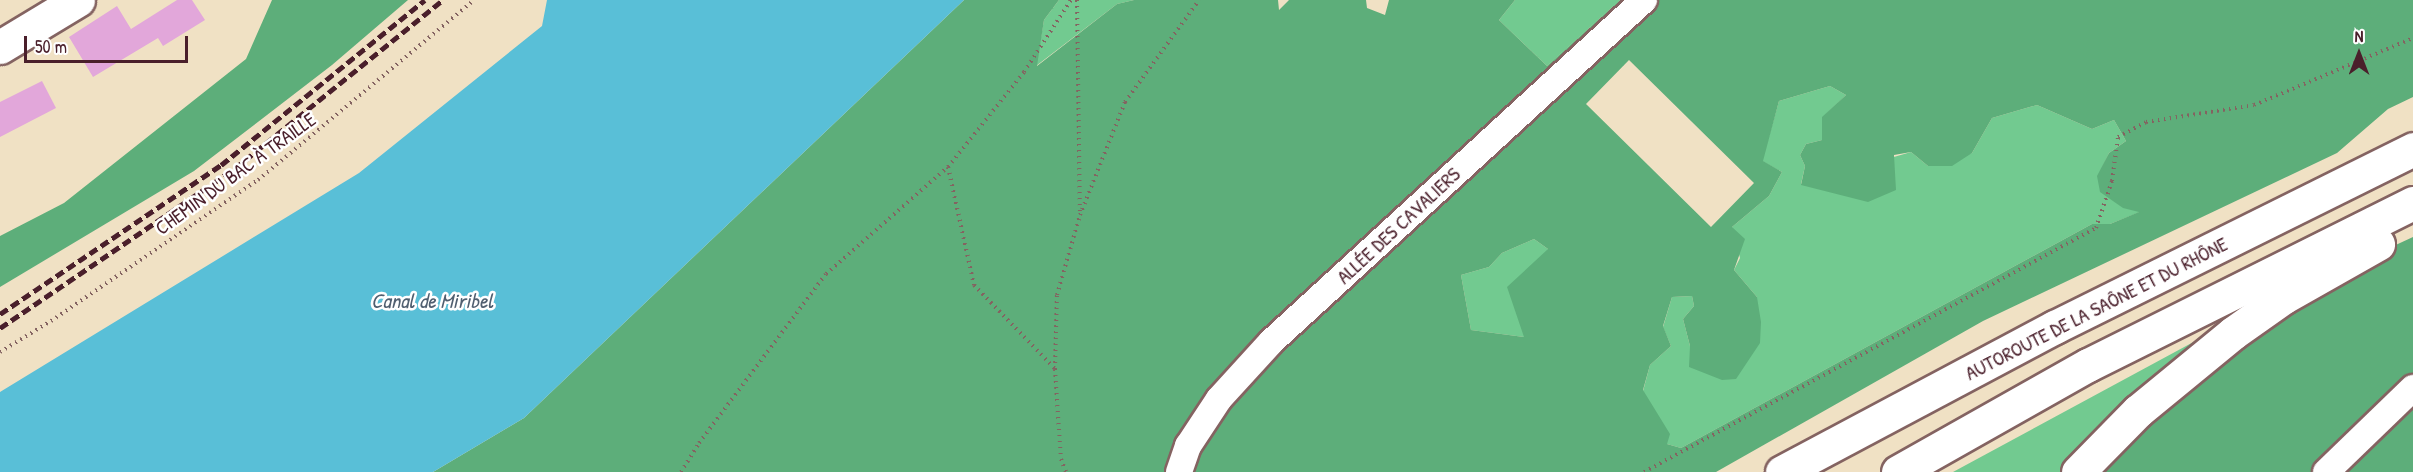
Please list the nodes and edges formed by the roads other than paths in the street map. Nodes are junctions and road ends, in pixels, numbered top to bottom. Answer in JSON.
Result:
{"nodes":[{"id":1,"x":78,"y":0,"type":"edge"},
{"id":2,"x":1644,"y":0,"type":"edge"},
{"id":3,"x":0,"y":48,"type":"edge"},
{"id":4,"x":2413,"y":149,"type":"edge"},
{"id":5,"x":2413,"y":203,"type":"edge"},
{"id":6,"x":2413,"y":227,"type":"edge"},
{"id":7,"x":2413,"y":388,"type":"edge"},
{"id":8,"x":1179,"y":472,"type":"edge"},
{"id":9,"x":1782,"y":472,"type":"edge"},
{"id":10,"x":1898,"y":472,"type":"edge"},
{"id":11,"x":2078,"y":472,"type":"edge"},
{"id":12,"x":2326,"y":472,"type":"edge"}],
"edges":[{"from":1,"to":3,"type":"main road"},
{"from":2,"to":8,"type":"street","name":"ALLÉE DES CAVALIERS"},
{"from":4,"to":9,"type":"main road","name":"AUTOROUTE DE LA SAÔNE ET DU RHÔNE"},
{"from":5,"to":10,"type":"main road"},
{"from":6,"to":11,"type":"main road"},
{"from":7,"to":12,"type":"street"}]}
